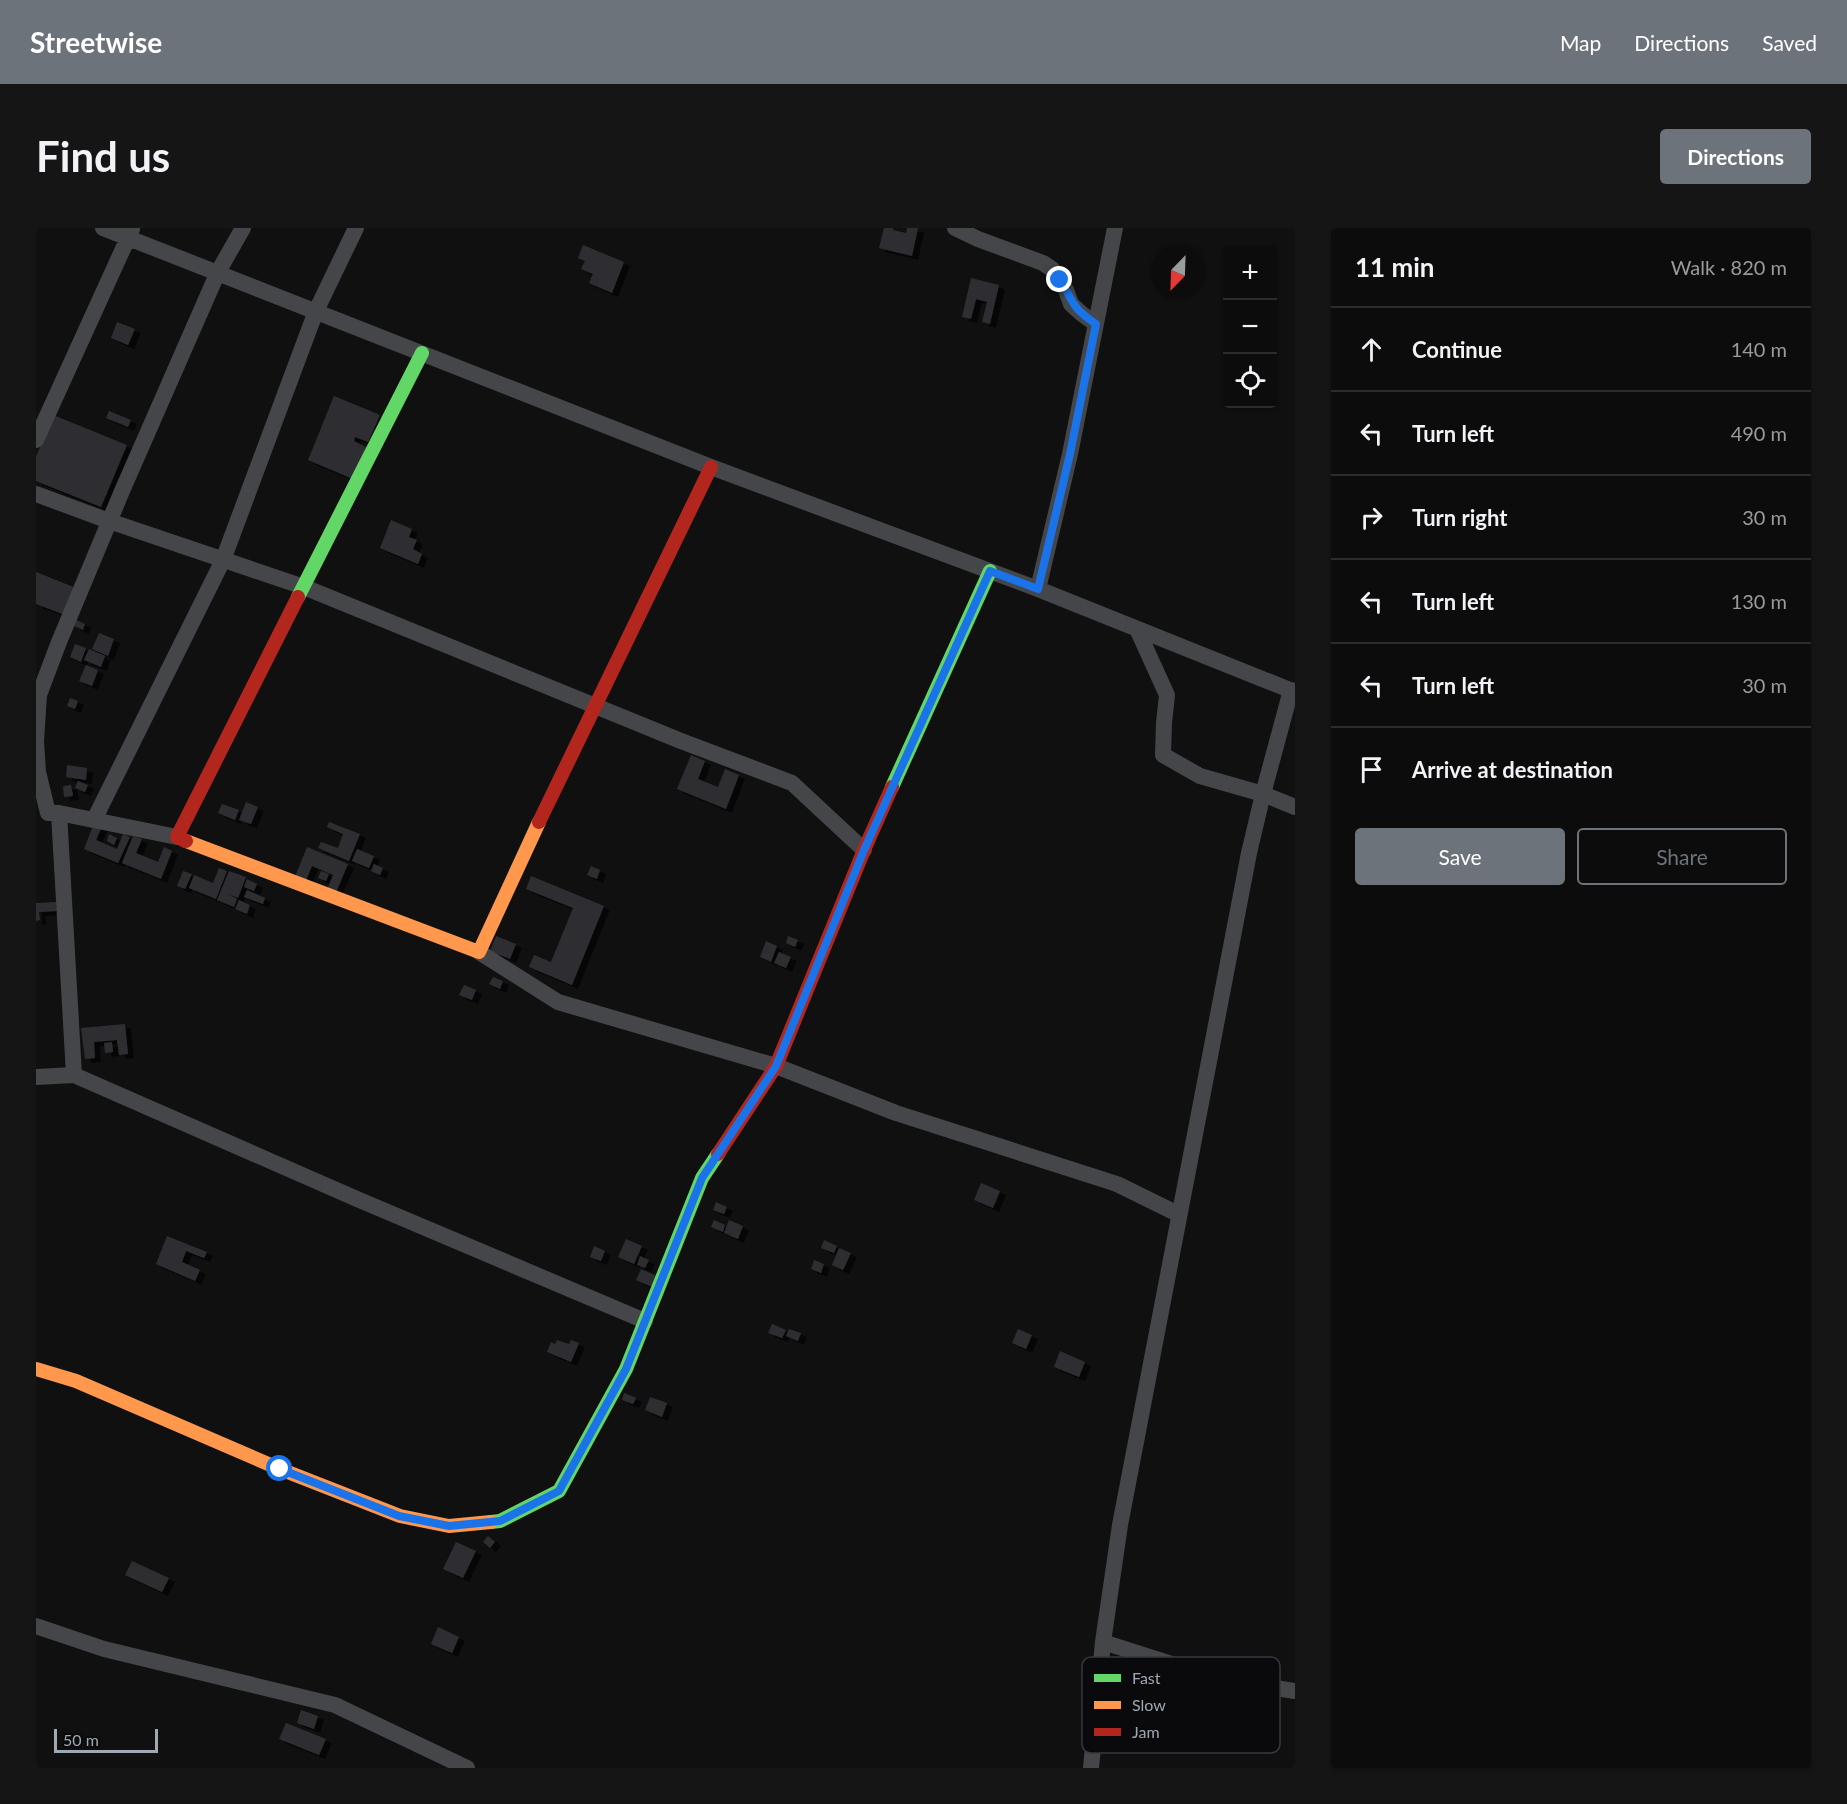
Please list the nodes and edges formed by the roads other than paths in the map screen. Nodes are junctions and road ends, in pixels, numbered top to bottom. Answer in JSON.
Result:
{"nodes":[{"id":1,"x":103,"y":228,"type":"edge"},
{"id":2,"x":243,"y":228,"type":"edge"},
{"id":3,"x":356,"y":228,"type":"edge"},
{"id":4,"x":955,"y":228,"type":"edge"},
{"id":5,"x":1115,"y":228,"type":"edge"},
{"id":6,"x":131,"y":232,"type":"edge"},
{"id":7,"x":218,"y":272,"type":"junction"},
{"id":8,"x":316,"y":311,"type":"junction"},
{"id":9,"x":1096,"y":324,"type":"junction"},
{"id":10,"x":422,"y":353,"type":"junction"},
{"id":11,"x":36,"y":440,"type":"edge"},
{"id":12,"x":711,"y":467,"type":"junction"},
{"id":13,"x":36,"y":494,"type":"edge"},
{"id":14,"x":109,"y":521,"type":"junction"},
{"id":15,"x":223,"y":560,"type":"junction"},
{"id":16,"x":990,"y":571,"type":"junction"},
{"id":17,"x":303,"y":587,"type":"junction"},
{"id":18,"x":1038,"y":589,"type":"junction"},
{"id":19,"x":1137,"y":628,"type":"junction"},
{"id":20,"x":1293,"y":691,"type":"edge"},
{"id":21,"x":596,"y":705,"type":"junction"},
{"id":22,"x":1263,"y":794,"type":"junction"},
{"id":23,"x":1295,"y":807,"type":"edge"},
{"id":24,"x":48,"y":813,"type":"edge"},
{"id":25,"x":94,"y":820,"type":"junction"},
{"id":26,"x":177,"y":837,"type":"junction"},
{"id":27,"x":864,"y":850,"type":"junction"},
{"id":28,"x":479,"y":952,"type":"junction"},
{"id":29,"x":776,"y":1066,"type":"junction"},
{"id":30,"x":74,"y":1075,"type":"junction"},
{"id":31,"x":36,"y":1077,"type":"edge"},
{"id":32,"x":1178,"y":1214,"type":"junction"},
{"id":33,"x":645,"y":1321,"type":"junction"},
{"id":34,"x":36,"y":1369,"type":"edge"},
{"id":35,"x":36,"y":1626,"type":"edge"},
{"id":36,"x":1103,"y":1642,"type":"junction"},
{"id":37,"x":1102,"y":1657,"type":"edge"},
{"id":38,"x":1150,"y":1657,"type":"edge"},
{"id":39,"x":1280,"y":1689,"type":"edge"},
{"id":40,"x":1295,"y":1691,"type":"edge"},
{"id":41,"x":1092,"y":1753,"type":"edge"},
{"id":42,"x":467,"y":1768,"type":"edge"},
{"id":43,"x":1091,"y":1768,"type":"edge"}],
"edges":[{"from":1,"to":6,"type":"street"},
{"from":2,"to":7,"type":"street"},
{"from":3,"to":8,"type":"street"},
{"from":4,"to":9,"type":"street"},
{"from":5,"to":9,"type":"street"},
{"from":6,"to":7,"type":"street"},
{"from":6,"to":11,"type":"street"},
{"from":7,"to":8,"type":"street"},
{"from":7,"to":14,"type":"street"},
{"from":8,"to":10,"type":"street"},
{"from":8,"to":15,"type":"street"},
{"from":9,"to":18,"type":"street"},
{"from":10,"to":12,"type":"street"},
{"from":10,"to":17,"type":"street"},
{"from":12,"to":16,"type":"street"},
{"from":12,"to":21,"type":"street"},
{"from":13,"to":14,"type":"street"},
{"from":14,"to":15,"type":"street"},
{"from":14,"to":24,"type":"street"},
{"from":15,"to":17,"type":"street"},
{"from":15,"to":25,"type":"street"},
{"from":16,"to":18,"type":"street"},
{"from":16,"to":27,"type":"street"},
{"from":17,"to":21,"type":"street"},
{"from":17,"to":26,"type":"street"},
{"from":18,"to":19,"type":"street"},
{"from":19,"to":20,"type":"street"},
{"from":19,"to":22,"type":"street"},
{"from":20,"to":22,"type":"street"},
{"from":21,"to":27,"type":"street"},
{"from":21,"to":28,"type":"street"},
{"from":22,"to":23,"type":"street"},
{"from":22,"to":32,"type":"street"},
{"from":24,"to":25,"type":"street"},
{"from":24,"to":30,"type":"street"},
{"from":25,"to":26,"type":"street"},
{"from":26,"to":28,"type":"street"},
{"from":27,"to":29,"type":"street"},
{"from":28,"to":29,"type":"street"},
{"from":29,"to":32,"type":"street"},
{"from":29,"to":33,"type":"street"},
{"from":30,"to":31,"type":"street"},
{"from":30,"to":33,"type":"street"},
{"from":32,"to":36,"type":"street"},
{"from":33,"to":34,"type":"street"},
{"from":35,"to":42,"type":"street"},
{"from":36,"to":37,"type":"street"},
{"from":36,"to":38,"type":"street"},
{"from":39,"to":40,"type":"street"},
{"from":41,"to":43,"type":"street"}]}
